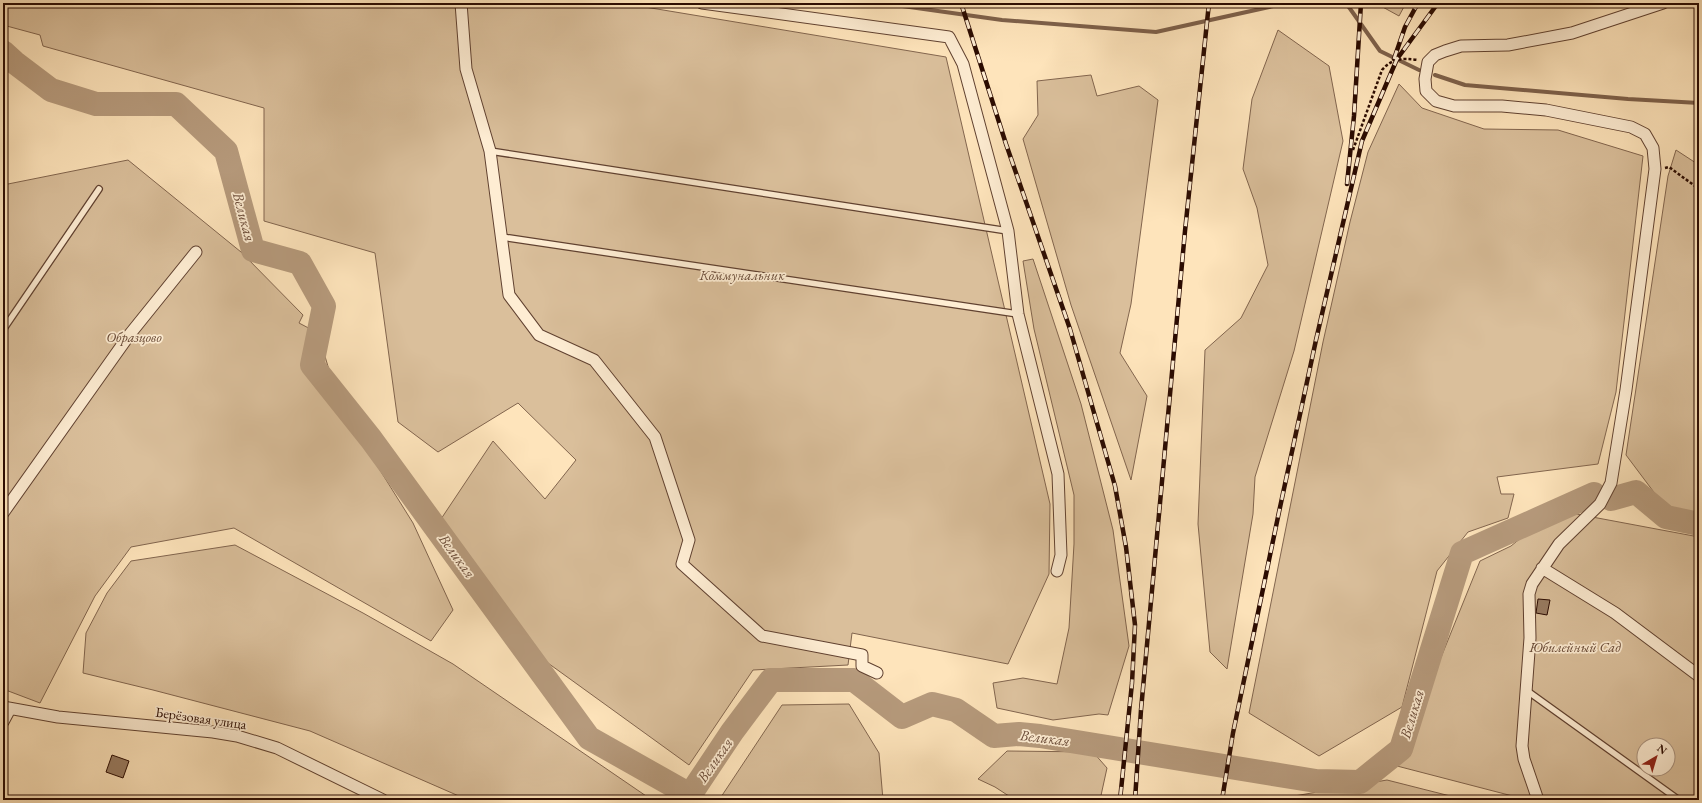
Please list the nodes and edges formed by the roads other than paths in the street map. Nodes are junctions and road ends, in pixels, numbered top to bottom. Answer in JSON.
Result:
{"nodes":[{"id":1,"x":461,"y":3,"type":"edge"},
{"id":2,"x":702,"y":3,"type":"edge"},
{"id":3,"x":1663,"y":3,"type":"edge"},
{"id":4,"x":490,"y":151,"type":"junction"},
{"id":5,"x":99,"y":189,"type":"dead end"},
{"id":6,"x":1008,"y":231,"type":"junction"},
{"id":7,"x":502,"y":237,"type":"junction"},
{"id":8,"x":196,"y":252,"type":"dead end"},
{"id":9,"x":1018,"y":314,"type":"junction"},
{"id":10,"x":3,"y":330,"type":"edge"},
{"id":11,"x":3,"y":513,"type":"edge"},
{"id":12,"x":1542,"y":568,"type":"junction"},
{"id":13,"x":1057,"y":571,"type":"dead end"},
{"id":14,"x":877,"y":673,"type":"dead end"},
{"id":15,"x":1699,"y":676,"type":"edge"},
{"id":16,"x":1526,"y":690,"type":"junction"},
{"id":17,"x":7,"y":708,"type":"edge"},
{"id":18,"x":3,"y":722,"type":"edge"},
{"id":19,"x":383,"y":800,"type":"edge"},
{"id":20,"x":1538,"y":800,"type":"edge"},
{"id":21,"x":1679,"y":800,"type":"edge"}],
"edges":[{"from":1,"to":4,"type":"street"},
{"from":2,"to":6,"type":"street"},
{"from":3,"to":12,"type":"street"},
{"from":4,"to":6,"type":"lane"},
{"from":4,"to":7,"type":"street"},
{"from":5,"to":10,"type":"lane"},
{"from":6,"to":9,"type":"street"},
{"from":7,"to":9,"type":"lane"},
{"from":7,"to":14,"type":"street"},
{"from":8,"to":11,"type":"street"},
{"from":9,"to":13,"type":"street"},
{"from":12,"to":15,"type":"street"},
{"from":12,"to":16,"type":"street"},
{"from":16,"to":20,"type":"street"},
{"from":16,"to":21,"type":"lane"},
{"from":17,"to":18,"type":"street"},
{"from":17,"to":19,"type":"street","name":"Берёзовая улица"}]}
